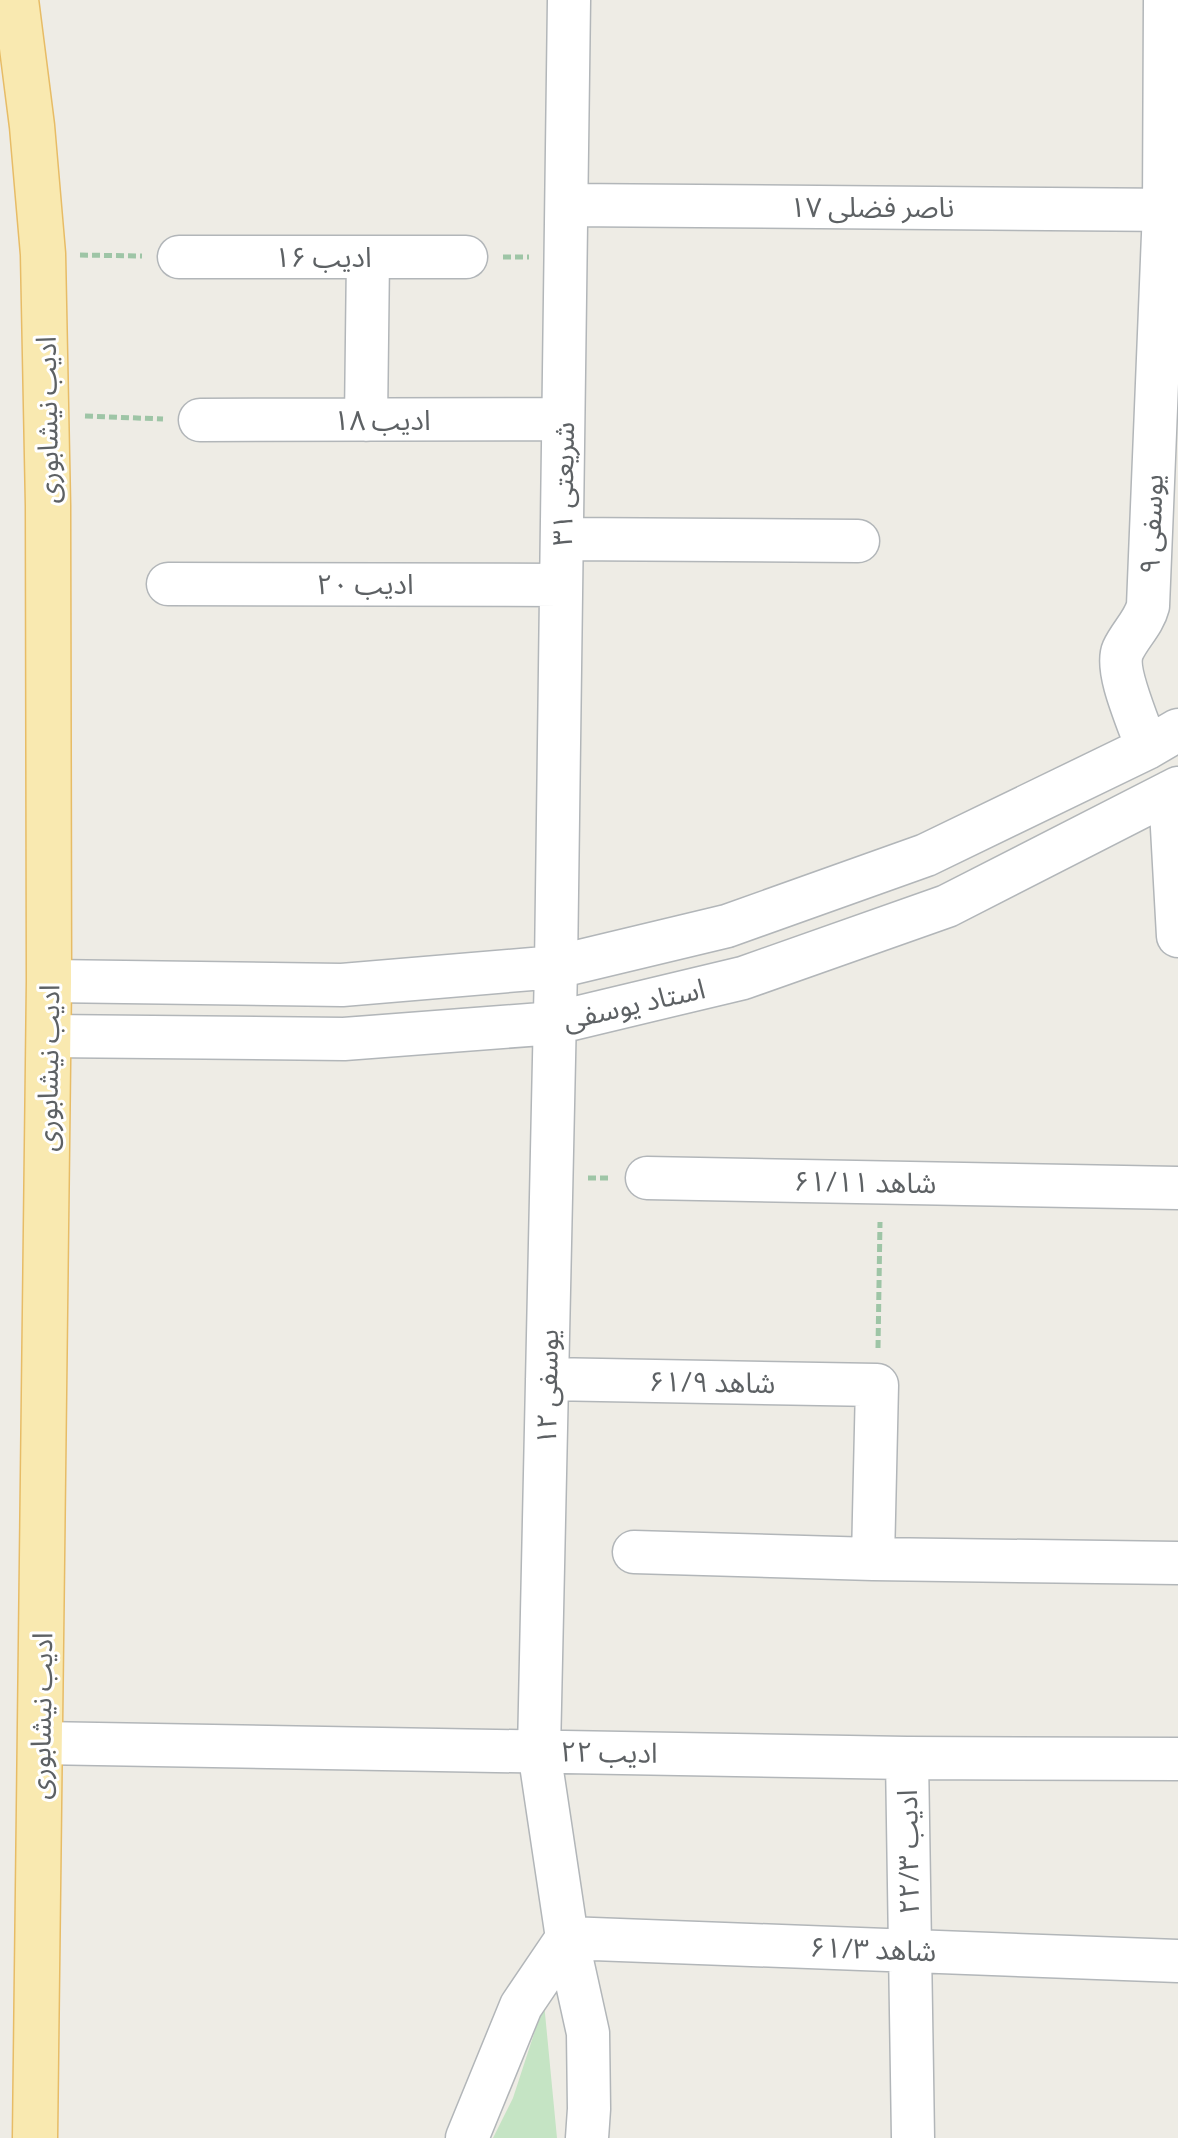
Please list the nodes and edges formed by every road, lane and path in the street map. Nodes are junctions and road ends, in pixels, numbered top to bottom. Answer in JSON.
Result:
{"nodes":[{"id":1,"x":16,"y":0,"type":"edge"},
{"id":2,"x":569,"y":0,"type":"edge"},
{"id":3,"x":1165,"y":0,"type":"edge"},
{"id":4,"x":567,"y":205,"type":"junction"},
{"id":5,"x":1171,"y":210,"type":"edge"},
{"id":6,"x":43,"y":254,"type":"junction"},
{"id":7,"x":179,"y":257,"type":"joint"},
{"id":8,"x":368,"y":257,"type":"junction"},
{"id":9,"x":466,"y":257,"type":"joint"},
{"id":10,"x":566,"y":257,"type":"junction"},
{"id":11,"x":47,"y":414,"type":"junction"},
{"id":12,"x":563,"y":419,"type":"junction"},
{"id":13,"x":200,"y":420,"type":"joint"},
{"id":14,"x":366,"y":420,"type":"junction"},
{"id":15,"x":562,"y":539,"type":"junction"},
{"id":16,"x":858,"y":541,"type":"dead end"},
{"id":17,"x":168,"y":584,"type":"dead end"},
{"id":18,"x":561,"y":585,"type":"junction"},
{"id":19,"x":1162,"y":739,"type":"edge"},
{"id":20,"x":1174,"y":790,"type":"edge"},
{"id":21,"x":1178,"y":936,"type":"edge"},
{"id":22,"x":556,"y":967,"type":"junction"},
{"id":23,"x":49,"y":981,"type":"junction"},
{"id":24,"x":555,"y":1023,"type":"junction"},
{"id":25,"x":48,"y":1036,"type":"junction"},
{"id":26,"x":551,"y":1178,"type":"junction"},
{"id":27,"x":647,"y":1178,"type":"joint"},
{"id":28,"x":881,"y":1183,"type":"junction"},
{"id":29,"x":1178,"y":1188,"type":"edge"},
{"id":30,"x":547,"y":1379,"type":"junction"},
{"id":31,"x":877,"y":1385,"type":"junction"},
{"id":32,"x":634,"y":1552,"type":"dead end"},
{"id":33,"x":873,"y":1559,"type":"junction"},
{"id":34,"x":1178,"y":1563,"type":"edge"},
{"id":35,"x":40,"y":1743,"type":"junction"},
{"id":36,"x":539,"y":1751,"type":"junction"},
{"id":37,"x":907,"y":1758,"type":"junction"},
{"id":38,"x":1178,"y":1759,"type":"edge"},
{"id":39,"x":567,"y":1938,"type":"junction"},
{"id":40,"x":909,"y":1951,"type":"junction"},
{"id":41,"x":1178,"y":1961,"type":"edge"},
{"id":42,"x":35,"y":2138,"type":"edge"},
{"id":43,"x":467,"y":2138,"type":"edge"},
{"id":44,"x":587,"y":2138,"type":"edge"},
{"id":45,"x":913,"y":2138,"type":"edge"}],
"edges":[{"from":1,"to":6,"type":"main road","name":"ادیب نیشابوری"},
{"from":2,"to":4,"type":"street","name":"شریعتی ۳۱"},
{"from":3,"to":5,"type":"street","name":"یوسفی ۹"},
{"from":4,"to":5,"type":"street","name":"ناصر فضلی ۱۷"},
{"from":4,"to":10,"type":"street","name":"شریعتی ۳۱"},
{"from":5,"to":19,"type":"street","name":"یوسفی ۹"},
{"from":6,"to":7,"type":"path"},
{"from":6,"to":11,"type":"main road","name":"ادیب نیشابوری"},
{"from":7,"to":8,"type":"street","name":"ادیب ۱۶"},
{"from":8,"to":9,"type":"street","name":"ادیب ۱۶"},
{"from":8,"to":14,"type":"street"},
{"from":9,"to":10,"type":"path"},
{"from":10,"to":12,"type":"street","name":"شریعتی ۳۱"},
{"from":11,"to":13,"type":"path"},
{"from":11,"to":23,"type":"main road","name":"ادیب نیشابوری"},
{"from":12,"to":14,"type":"street","name":"ادیب ۱۸"},
{"from":12,"to":15,"type":"street","name":"شریعتی ۳۱"},
{"from":13,"to":14,"type":"street","name":"ادیب ۱۸"},
{"from":15,"to":16,"type":"street"},
{"from":15,"to":18,"type":"street","name":"شریعتی ۳۱"},
{"from":17,"to":18,"type":"street","name":"ادیب ۲۰"},
{"from":18,"to":22,"type":"street","name":"شریعتی ۳۱"},
{"from":19,"to":22,"type":"street","name":"استاد یوسفی"},
{"from":20,"to":21,"type":"street"},
{"from":20,"to":24,"type":"street","name":"استاد یوسفی"},
{"from":22,"to":23,"type":"street","name":"استاد یوسفی"},
{"from":22,"to":24,"type":"street","name":"شریعتی ۳۱"},
{"from":23,"to":25,"type":"main road","name":"ادیب نیشابوری"},
{"from":24,"to":25,"type":"street","name":"استاد یوسفی"},
{"from":24,"to":26,"type":"street","name":"یوسفی ۱۲"},
{"from":25,"to":35,"type":"main road","name":"ادیب نیشابوری"},
{"from":26,"to":27,"type":"path"},
{"from":26,"to":30,"type":"street","name":"یوسفی ۱۲"},
{"from":27,"to":28,"type":"street","name":"شاهد ۶۱/۱۱"},
{"from":28,"to":29,"type":"street","name":"شاهد ۶۱/۱۱"},
{"from":28,"to":31,"type":"path"},
{"from":30,"to":31,"type":"street","name":"شاهد ۶۱/۹"},
{"from":30,"to":36,"type":"street","name":"یوسفی ۱۲"},
{"from":31,"to":33,"type":"street"},
{"from":32,"to":33,"type":"street"},
{"from":33,"to":34,"type":"street"},
{"from":35,"to":36,"type":"street","name":"ادیب ۲۲"},
{"from":35,"to":42,"type":"main road","name":"ادیب نیشابوری"},
{"from":36,"to":37,"type":"street","name":"ادیب ۲۲"},
{"from":36,"to":39,"type":"street","name":"یوسفی ۱۲"},
{"from":37,"to":38,"type":"street","name":"ادیب ۲۲"},
{"from":37,"to":40,"type":"street","name":"ادیب ۲۲/۳"},
{"from":39,"to":40,"type":"street","name":"شاهد ۶۱/۳"},
{"from":39,"to":43,"type":"street"},
{"from":39,"to":44,"type":"street","name":"یوسفی ۱۲"},
{"from":40,"to":41,"type":"street","name":"شاهد ۶۱/۳"},
{"from":40,"to":45,"type":"street","name":"ادیب ۲۲/۳"}]}
